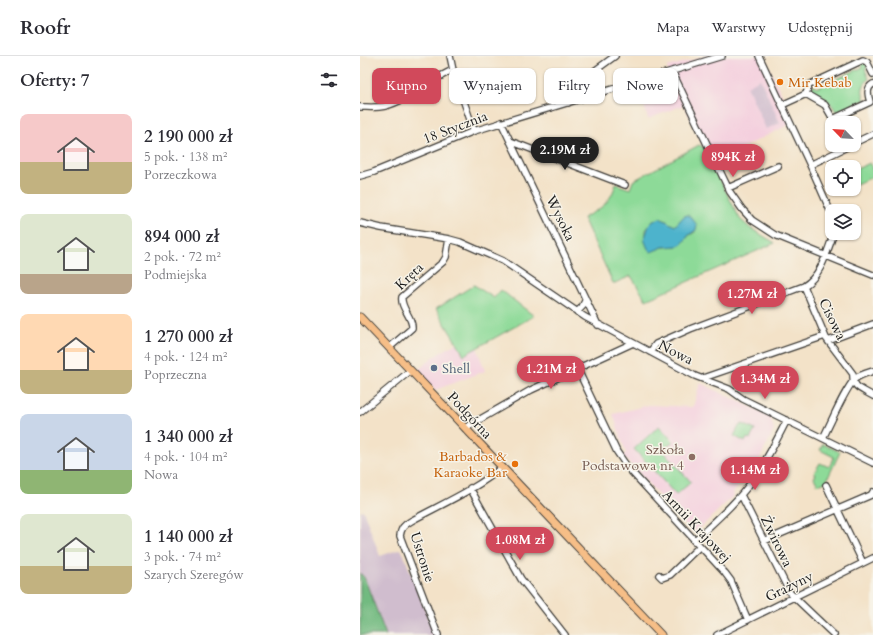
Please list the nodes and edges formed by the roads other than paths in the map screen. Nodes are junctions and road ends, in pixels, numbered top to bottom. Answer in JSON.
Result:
{"nodes":[{"id":1,"x":450,"y":56,"type":"edge"},
{"id":2,"x":615,"y":56,"type":"edge"},
{"id":3,"x":722,"y":56,"type":"edge"},
{"id":4,"x":760,"y":56,"type":"edge"},
{"id":5,"x":711,"y":58,"type":"edge"},
{"id":6,"x":453,"y":68,"type":"edge"},
{"id":7,"x":598,"y":68,"type":"edge"},
{"id":8,"x":678,"y":69,"type":"edge"},
{"id":9,"x":449,"y":72,"type":"edge"},
{"id":10,"x":873,"y":74,"type":"edge"},
{"id":11,"x":678,"y":84,"type":"edge"},
{"id":12,"x":873,"y":84,"type":"edge"},
{"id":13,"x":806,"y":94,"type":"junction"},
{"id":14,"x":465,"y":104,"type":"edge"},
{"id":15,"x":565,"y":104,"type":"edge"},
{"id":16,"x":782,"y":105,"type":"junction"},
{"id":17,"x":360,"y":107,"type":"edge"},
{"id":18,"x":502,"y":122,"type":"junction"},
{"id":19,"x":474,"y":131,"type":"junction"},
{"id":20,"x":873,"y":134,"type":"edge"},
{"id":21,"x":861,"y":140,"type":"edge"},
{"id":22,"x":510,"y":141,"type":"junction"},
{"id":23,"x":837,"y":152,"type":"edge"},
{"id":24,"x":810,"y":165,"type":"junction"},
{"id":25,"x":778,"y":166,"type":"dead end"},
{"id":26,"x":360,"y":176,"type":"edge"},
{"id":27,"x":625,"y":185,"type":"dead end"},
{"id":28,"x":728,"y":188,"type":"junction"},
{"id":29,"x":827,"y":204,"type":"edge"},
{"id":30,"x":360,"y":223,"type":"edge"},
{"id":31,"x":449,"y":239,"type":"junction"},
{"id":32,"x":831,"y":240,"type":"edge"},
{"id":33,"x":825,"y":256,"type":"junction"},
{"id":34,"x":873,"y":275,"type":"edge"},
{"id":35,"x":804,"y":286,"type":"junction"},
{"id":36,"x":586,"y":299,"type":"junction"},
{"id":37,"x":577,"y":312,"type":"junction"},
{"id":38,"x":360,"y":317,"type":"edge"},
{"id":39,"x":873,"y":324,"type":"edge"},
{"id":40,"x":599,"y":325,"type":"junction"},
{"id":41,"x":827,"y":338,"type":"junction"},
{"id":42,"x":634,"y":343,"type":"junction"},
{"id":43,"x":389,"y":348,"type":"junction"},
{"id":44,"x":650,"y":352,"type":"junction"},
{"id":45,"x":577,"y":368,"type":"junction"},
{"id":46,"x":410,"y":371,"type":"junction"},
{"id":47,"x":873,"y":371,"type":"edge"},
{"id":48,"x":703,"y":378,"type":"junction"},
{"id":49,"x":853,"y":381,"type":"junction"},
{"id":50,"x":873,"y":396,"type":"edge"},
{"id":51,"x":360,"y":412,"type":"edge"},
{"id":52,"x":786,"y":420,"type":"junction"},
{"id":53,"x":465,"y":428,"type":"junction"},
{"id":54,"x":824,"y":438,"type":"junction"},
{"id":55,"x":873,"y":463,"type":"edge"},
{"id":56,"x":502,"y":467,"type":"junction"},
{"id":57,"x":826,"y":485,"type":"dead end"},
{"id":58,"x":470,"y":488,"type":"junction"},
{"id":59,"x":873,"y":492,"type":"edge"},
{"id":60,"x":741,"y":495,"type":"junction"},
{"id":61,"x":837,"y":510,"type":"junction"},
{"id":62,"x":694,"y":541,"type":"junction"},
{"id":63,"x":764,"y":541,"type":"junction"},
{"id":64,"x":700,"y":546,"type":"junction"},
{"id":65,"x":873,"y":558,"type":"edge"},
{"id":66,"x":863,"y":563,"type":"junction"},
{"id":67,"x":659,"y":576,"type":"dead end"},
{"id":68,"x":794,"y":597,"type":"junction"},
{"id":69,"x":748,"y":620,"type":"junction"},
{"id":70,"x":438,"y":635,"type":"edge"},
{"id":71,"x":566,"y":635,"type":"edge"},
{"id":72,"x":661,"y":635,"type":"edge"},
{"id":73,"x":717,"y":635,"type":"edge"},
{"id":74,"x":834,"y":635,"type":"edge"}],
"edges":[{"from":1,"to":6,"type":"street"},
{"from":2,"to":7,"type":"street"},
{"from":3,"to":5,"type":"street","name":"18 Stycznia"},
{"from":4,"to":16,"type":"street"},
{"from":5,"to":8,"type":"street","name":"18 Stycznia"},
{"from":9,"to":17,"type":"street"},
{"from":10,"to":13,"type":"street"},
{"from":11,"to":28,"type":"street"},
{"from":12,"to":13,"type":"street"},
{"from":13,"to":16,"type":"street"},
{"from":14,"to":19,"type":"street"},
{"from":15,"to":18,"type":"street","name":"18 Stycznia"},
{"from":16,"to":24,"type":"street"},
{"from":18,"to":19,"type":"street","name":"18 Stycznia"},
{"from":18,"to":22,"type":"street","name":"Wysoka"},
{"from":19,"to":26,"type":"street","name":"18 Stycznia"},
{"from":20,"to":21,"type":"street"},
{"from":22,"to":27,"type":"street"},
{"from":22,"to":36,"type":"street","name":"Wysoka"},
{"from":23,"to":24,"type":"street"},
{"from":24,"to":29,"type":"street"},
{"from":25,"to":28,"type":"street"},
{"from":28,"to":33,"type":"street"},
{"from":30,"to":31,"type":"street","name":"Nowa"},
{"from":31,"to":37,"type":"street","name":"Nowa"},
{"from":31,"to":43,"type":"street","name":"Kręta"},
{"from":32,"to":33,"type":"street"},
{"from":33,"to":34,"type":"street"},
{"from":33,"to":35,"type":"street"},
{"from":35,"to":41,"type":"street","name":"Cisowa"},
{"from":35,"to":44,"type":"street"},
{"from":36,"to":37,"type":"street"},
{"from":36,"to":40,"type":"street","name":"Wysoka"},
{"from":37,"to":40,"type":"street","name":"Nowa"},
{"from":38,"to":43,"type":"main road","name":"Podgórna"},
{"from":39,"to":41,"type":"street"},
{"from":40,"to":42,"type":"street","name":"Nowa"},
{"from":41,"to":48,"type":"street"},
{"from":41,"to":49,"type":"street","name":"Cisowa"},
{"from":42,"to":44,"type":"street","name":"Nowa"},
{"from":42,"to":45,"type":"street"},
{"from":43,"to":46,"type":"main road","name":"Podgórna"},
{"from":44,"to":48,"type":"street","name":"Nowa"},
{"from":45,"to":53,"type":"street"},
{"from":45,"to":62,"type":"street","name":"Armii Krajowej"},
{"from":46,"to":51,"type":"street"},
{"from":46,"to":53,"type":"main road","name":"Podgórna"},
{"from":47,"to":49,"type":"street"},
{"from":48,"to":52,"type":"street","name":"Nowa"},
{"from":49,"to":50,"type":"street","name":"Cisowa"},
{"from":49,"to":54,"type":"street"},
{"from":52,"to":54,"type":"street","name":"Nowa"},
{"from":52,"to":60,"type":"street"},
{"from":53,"to":56,"type":"main road","name":"Podgórna"},
{"from":54,"to":55,"type":"street","name":"Nowa"},
{"from":56,"to":58,"type":"street","name":"Ustronie"},
{"from":56,"to":72,"type":"main road","name":"Podgórna"},
{"from":57,"to":61,"type":"street"},
{"from":58,"to":70,"type":"street","name":"Ustronie"},
{"from":58,"to":71,"type":"street"},
{"from":59,"to":61,"type":"street"},
{"from":60,"to":62,"type":"street"},
{"from":60,"to":63,"type":"street","name":"Żwirowa"},
{"from":61,"to":63,"type":"street"},
{"from":61,"to":66,"type":"street"},
{"from":62,"to":64,"type":"street","name":"Armii Krajowej"},
{"from":63,"to":68,"type":"street","name":"Żwirowa"},
{"from":64,"to":67,"type":"street"},
{"from":64,"to":69,"type":"street","name":"Armii Krajowej"},
{"from":65,"to":66,"type":"street","name":"Grażyny"},
{"from":66,"to":68,"type":"street","name":"Grażyny"},
{"from":68,"to":69,"type":"street","name":"Grażyny"},
{"from":68,"to":74,"type":"street","name":"Żwirowa"},
{"from":69,"to":73,"type":"street","name":"Grażyny"}]}
